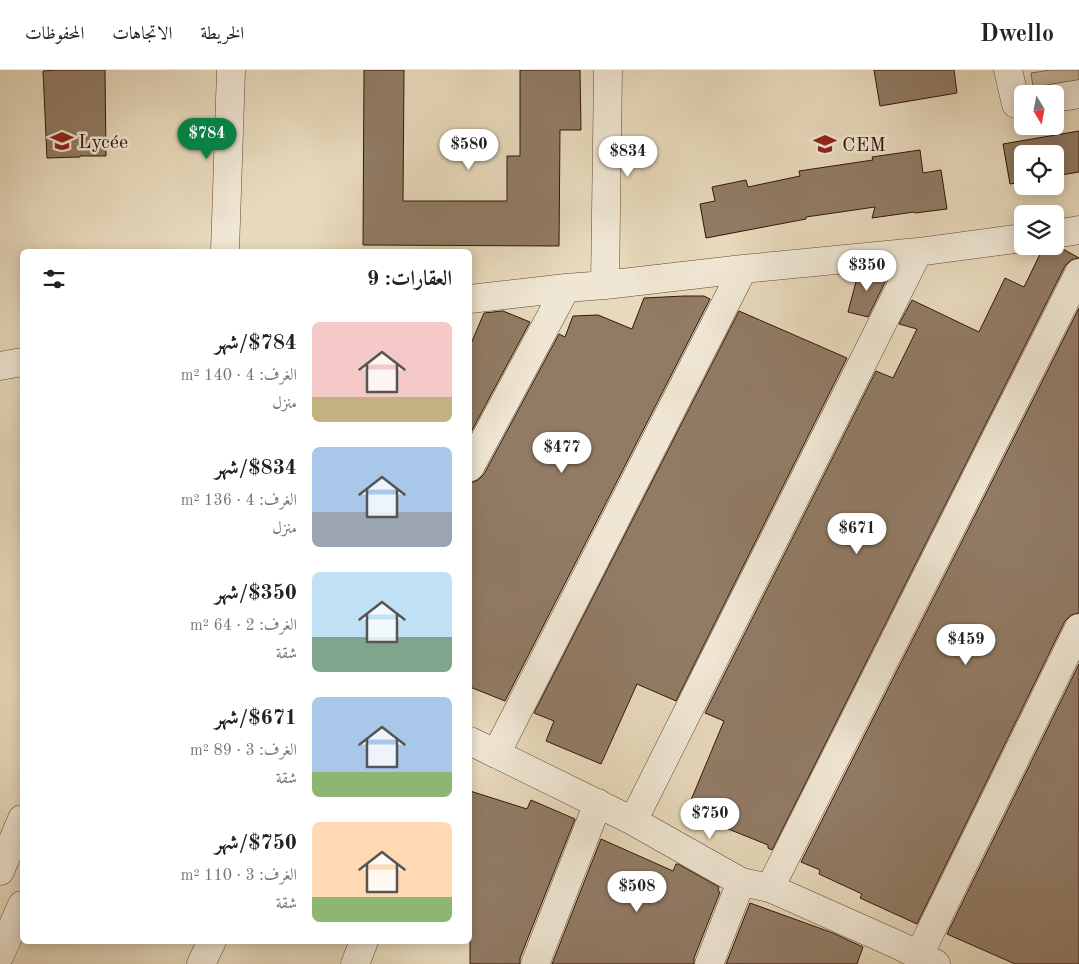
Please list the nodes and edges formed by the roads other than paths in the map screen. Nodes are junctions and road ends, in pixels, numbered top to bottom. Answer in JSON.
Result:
{"nodes":[{"id":1,"x":231,"y":70,"type":"edge"},
{"id":2,"x":608,"y":70,"type":"edge"},
{"id":3,"x":1008,"y":70,"type":"edge"},
{"id":4,"x":1079,"y":94,"type":"edge"},
{"id":5,"x":1014,"y":96,"type":"edge"},
{"id":6,"x":1064,"y":96,"type":"edge"},
{"id":7,"x":1079,"y":230,"type":"edge"},
{"id":8,"x":1064,"y":232,"type":"edge"},
{"id":9,"x":1014,"y":239,"type":"edge"},
{"id":10,"x":225,"y":249,"type":"edge"},
{"id":11,"x":918,"y":252,"type":"junction"},
{"id":12,"x":743,"y":269,"type":"junction"},
{"id":13,"x":1079,"y":273,"type":"edge"},
{"id":14,"x":605,"y":285,"type":"junction"},
{"id":15,"x":566,"y":288,"type":"junction"},
{"id":16,"x":472,"y":299,"type":"edge"},
{"id":17,"x":20,"y":362,"type":"edge"},
{"id":18,"x":0,"y":366,"type":"edge"},
{"id":19,"x":472,"y":463,"type":"edge"},
{"id":20,"x":1079,"y":628,"type":"edge"},
{"id":21,"x":472,"y":742,"type":"edge"},
{"id":22,"x":496,"y":754,"type":"junction"},
{"id":23,"x":598,"y":803,"type":"junction"},
{"id":24,"x":633,"y":821,"type":"junction"},
{"id":25,"x":20,"y":823,"type":"edge"},
{"id":26,"x":0,"y":871,"type":"edge"},
{"id":27,"x":741,"y":882,"type":"junction"},
{"id":28,"x":770,"y":888,"type":"junction"},
{"id":29,"x":20,"y":909,"type":"edge"},
{"id":30,"x":211,"y":944,"type":"edge"},
{"id":31,"x":363,"y":944,"type":"edge"},
{"id":32,"x":0,"y":955,"type":"edge"},
{"id":33,"x":911,"y":957,"type":"edge"},
{"id":34,"x":201,"y":964,"type":"edge"},
{"id":35,"x":355,"y":964,"type":"edge"},
{"id":36,"x":535,"y":964,"type":"edge"},
{"id":37,"x":708,"y":964,"type":"edge"}],
"edges":[{"from":1,"to":10,"type":"street"},
{"from":2,"to":14,"type":"street"},
{"from":3,"to":5,"type":"street"},
{"from":4,"to":6,"type":"street"},
{"from":7,"to":8,"type":"street"},
{"from":9,"to":11,"type":"street"},
{"from":11,"to":12,"type":"street"},
{"from":11,"to":24,"type":"street"},
{"from":12,"to":14,"type":"street"},
{"from":12,"to":22,"type":"street"},
{"from":13,"to":28,"type":"street"},
{"from":14,"to":15,"type":"street"},
{"from":15,"to":16,"type":"street"},
{"from":15,"to":19,"type":"street"},
{"from":17,"to":18,"type":"street"},
{"from":20,"to":33,"type":"street"},
{"from":21,"to":22,"type":"street"},
{"from":22,"to":23,"type":"street"},
{"from":23,"to":24,"type":"street"},
{"from":23,"to":36,"type":"street"},
{"from":24,"to":27,"type":"street"},
{"from":25,"to":26,"type":"street"},
{"from":27,"to":28,"type":"street"},
{"from":27,"to":37,"type":"street"},
{"from":28,"to":33,"type":"street"},
{"from":29,"to":32,"type":"street"},
{"from":30,"to":34,"type":"street"},
{"from":31,"to":35,"type":"street"}]}
